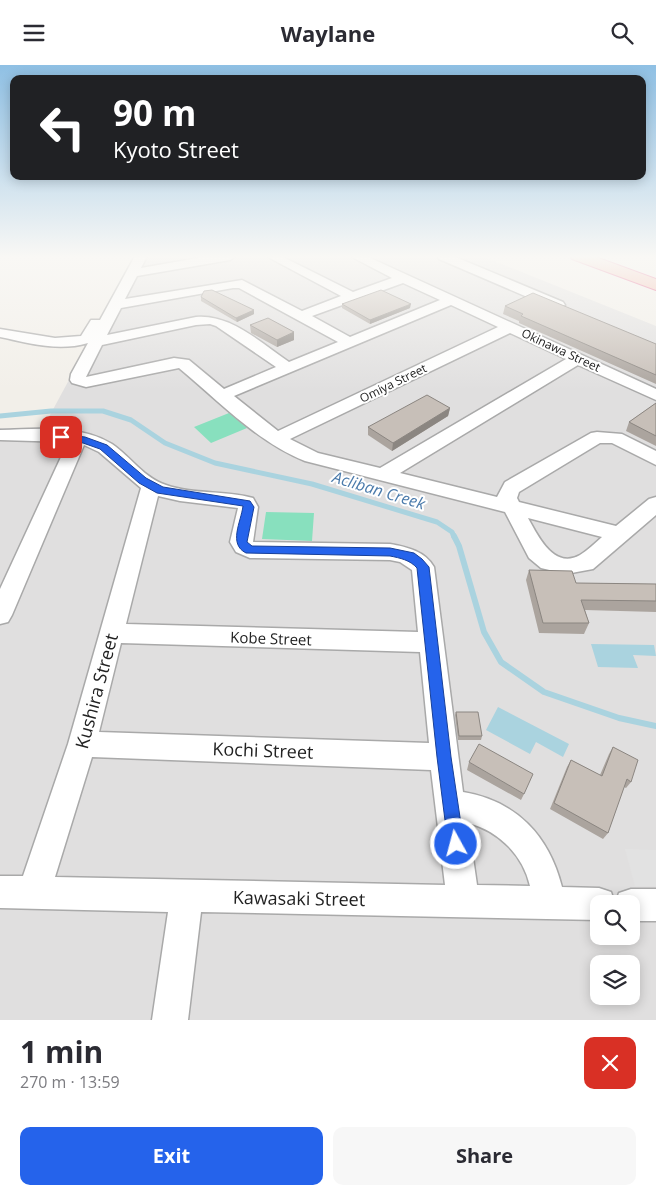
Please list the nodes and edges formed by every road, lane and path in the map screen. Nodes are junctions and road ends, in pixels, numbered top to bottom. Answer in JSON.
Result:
{"nodes":[{"id":1,"x":107,"y":301,"type":"edge"},
{"id":2,"x":117,"y":301,"type":"edge"},
{"id":3,"x":141,"y":301,"type":"edge"},
{"id":4,"x":274,"y":301,"type":"edge"},
{"id":5,"x":342,"y":301,"type":"edge"},
{"id":6,"x":450,"y":301,"type":"edge"},
{"id":7,"x":452,"y":301,"type":"edge"},
{"id":8,"x":548,"y":301,"type":"edge"},
{"id":9,"x":115,"y":305,"type":"junction"},
{"id":10,"x":568,"y":309,"type":"edge"},
{"id":11,"x":300,"y":315,"type":"junction"},
{"id":12,"x":510,"y":327,"type":"junction"},
{"id":13,"x":0,"y":333,"type":"edge"},
{"id":14,"x":95,"y":342,"type":"junction"},
{"id":15,"x":348,"y":342,"type":"junction"},
{"id":16,"x":578,"y":358,"type":"junction"},
{"id":17,"x":288,"y":368,"type":"junction"},
{"id":18,"x":654,"y":392,"type":"edge"},
{"id":19,"x":223,"y":395,"type":"junction"},
{"id":20,"x":0,"y":435,"type":"edge"},
{"id":21,"x":78,"y":439,"type":"junction"},
{"id":22,"x":276,"y":439,"type":"junction"},
{"id":23,"x":656,"y":459,"type":"edge"},
{"id":24,"x":382,"y":475,"type":"junction"},
{"id":25,"x":151,"y":486,"type":"junction"},
{"id":26,"x":656,"y":504,"type":"edge"},
{"id":27,"x":511,"y":507,"type":"junction"},
{"id":28,"x":620,"y":534,"type":"junction"},
{"id":29,"x":0,"y":615,"type":"edge"},
{"id":30,"x":112,"y":633,"type":"junction"},
{"id":31,"x":431,"y":642,"type":"junction"},
{"id":32,"x":82,"y":744,"type":"junction"},
{"id":33,"x":444,"y":757,"type":"junction"},
{"id":34,"x":451,"y":806,"type":"junction"},
{"id":35,"x":0,"y":892,"type":"edge"},
{"id":36,"x":34,"y":893,"type":"junction"},
{"id":37,"x":187,"y":896,"type":"junction"},
{"id":38,"x":463,"y":900,"type":"junction"},
{"id":39,"x":550,"y":903,"type":"junction"},
{"id":40,"x":590,"y":904,"type":"edge"},
{"id":41,"x":640,"y":905,"type":"edge"},
{"id":42,"x":656,"y":905,"type":"edge"},
{"id":43,"x":170,"y":1020,"type":"edge"}],
"edges":[{"from":1,"to":13,"type":"street"},
{"from":2,"to":9,"type":"street"},
{"from":3,"to":9,"type":"street"},
{"from":4,"to":11,"type":"street"},
{"from":5,"to":11,"type":"street"},
{"from":6,"to":15,"type":"street"},
{"from":7,"to":12,"type":"street","name":"Okinawa Street"},
{"from":8,"to":10,"type":"street"},
{"from":9,"to":14,"type":"street"},
{"from":11,"to":15,"type":"street"},
{"from":12,"to":16,"type":"street","name":"Okinawa Street"},
{"from":12,"to":22,"type":"street","name":"Omiya Street"},
{"from":14,"to":17,"type":"street"},
{"from":14,"to":19,"type":"street"},
{"from":15,"to":17,"type":"street"},
{"from":16,"to":18,"type":"street","name":"Okinawa Street"},
{"from":16,"to":24,"type":"street"},
{"from":17,"to":19,"type":"street"},
{"from":19,"to":22,"type":"street"},
{"from":20,"to":21,"type":"street"},
{"from":21,"to":25,"type":"street"},
{"from":21,"to":29,"type":"street"},
{"from":22,"to":24,"type":"street"},
{"from":23,"to":27,"type":"street"},
{"from":24,"to":27,"type":"street"},
{"from":25,"to":30,"type":"street","name":"Kushira Street"},
{"from":25,"to":31,"type":"street"},
{"from":26,"to":28,"type":"street"},
{"from":27,"to":28,"type":"street"},
{"from":27,"to":28,"type":"street"},
{"from":30,"to":31,"type":"street","name":"Kobe Street"},
{"from":30,"to":32,"type":"street","name":"Kushira Street"},
{"from":31,"to":33,"type":"street"},
{"from":32,"to":33,"type":"street","name":"Kochi Street"},
{"from":32,"to":36,"type":"street","name":"Kushira Street"},
{"from":33,"to":34,"type":"street"},
{"from":34,"to":38,"type":"street"},
{"from":34,"to":39,"type":"street"},
{"from":35,"to":36,"type":"street","name":"Kawasaki Street"},
{"from":36,"to":37,"type":"street","name":"Kawasaki Street"},
{"from":37,"to":38,"type":"street","name":"Kawasaki Street"},
{"from":37,"to":43,"type":"street"},
{"from":38,"to":39,"type":"street","name":"Kawasaki Street"},
{"from":39,"to":40,"type":"street","name":"Kawasaki Street"},
{"from":41,"to":42,"type":"street"}]}
